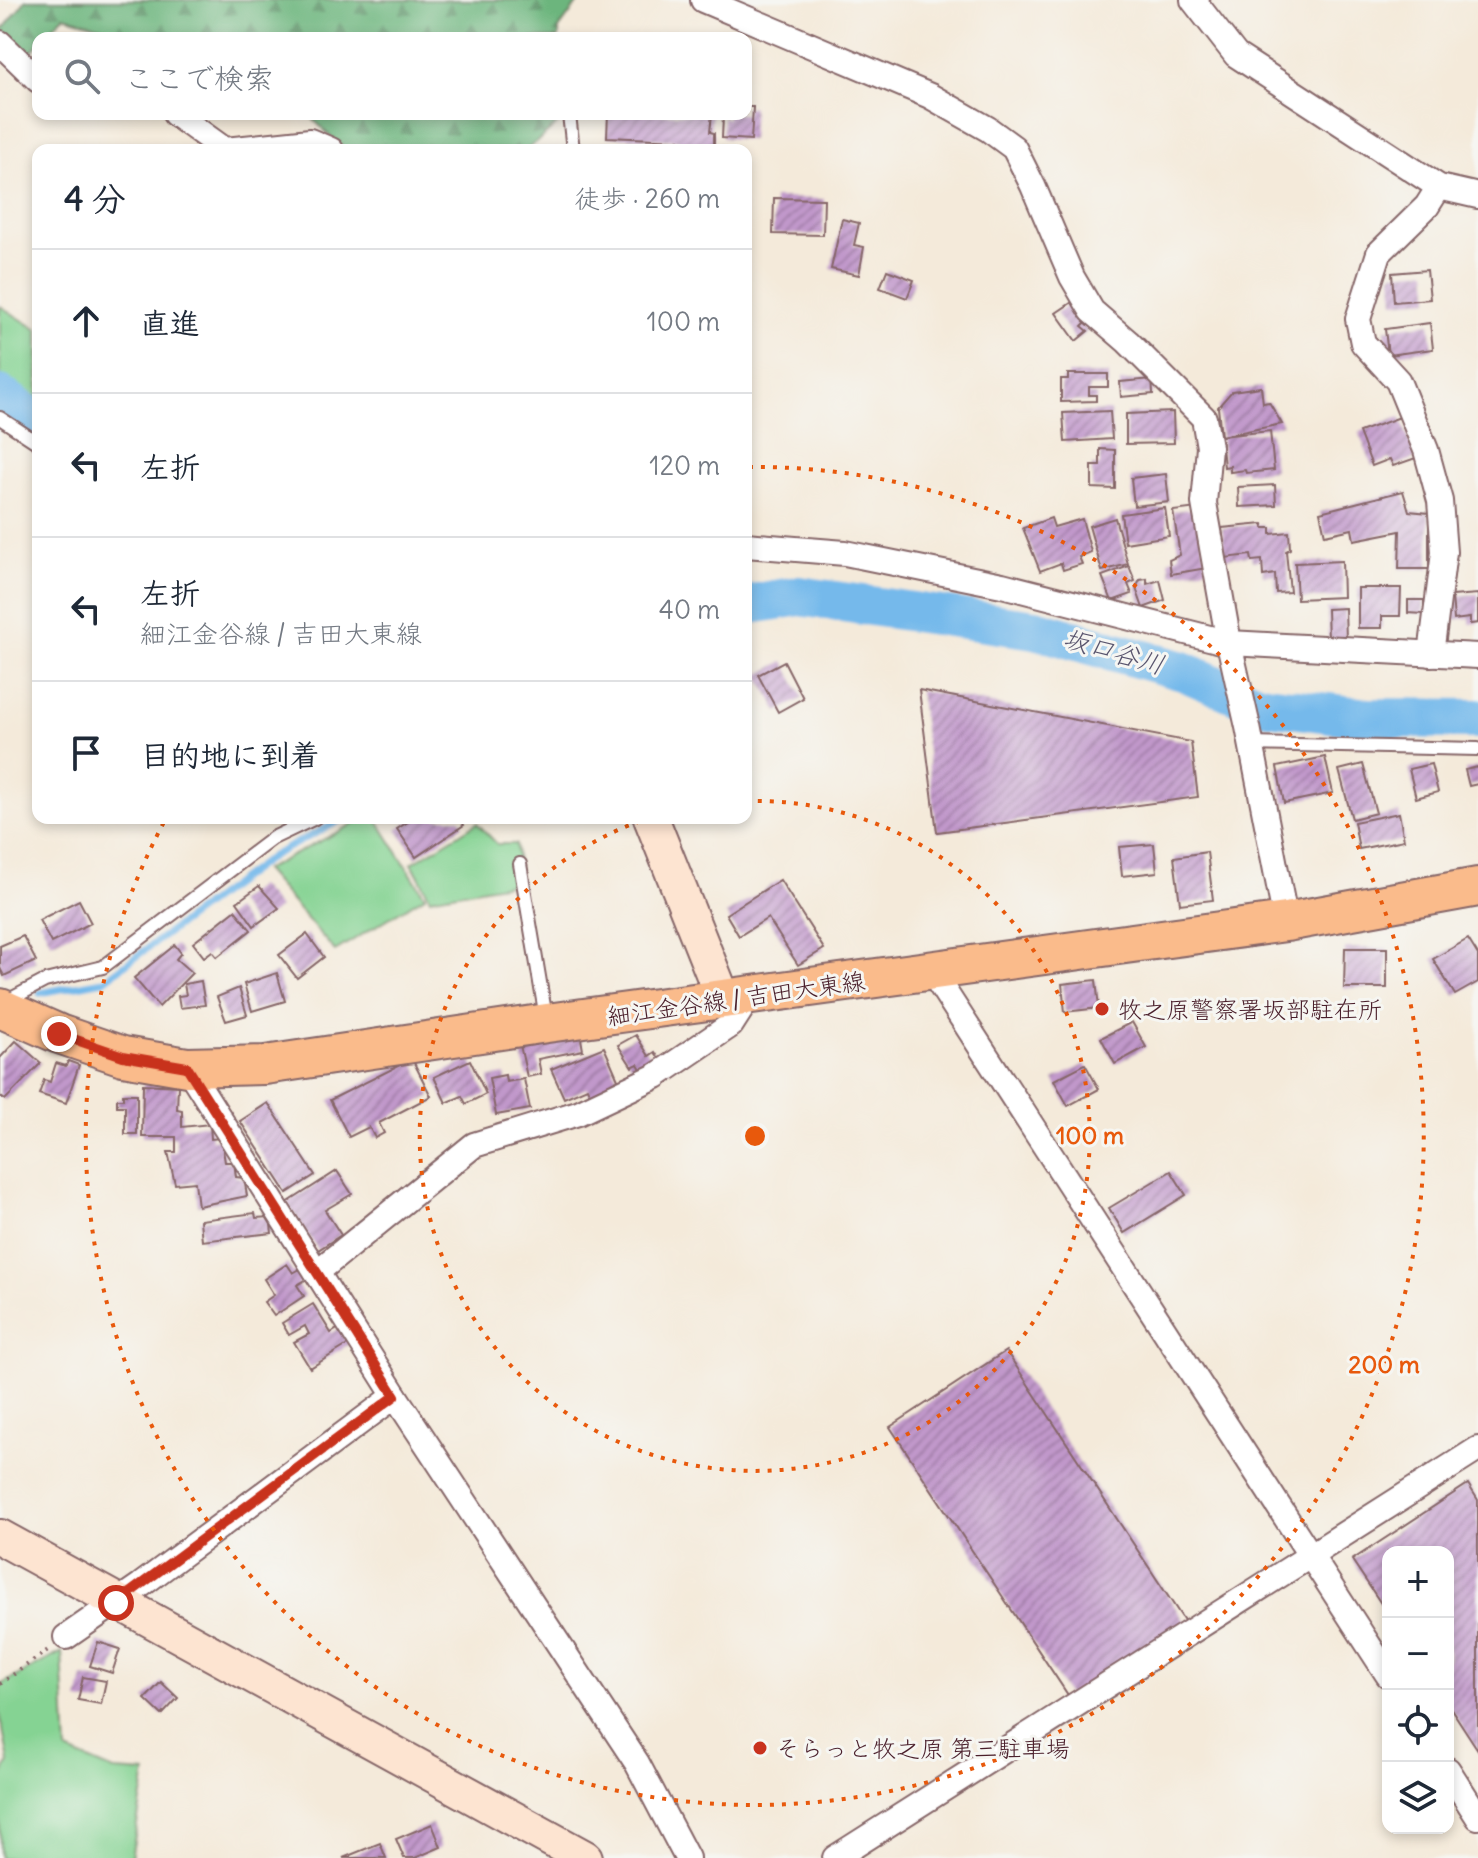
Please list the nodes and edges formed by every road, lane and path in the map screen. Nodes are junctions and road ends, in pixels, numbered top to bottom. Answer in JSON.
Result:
{"nodes":[{"id":1,"x":703,"y":0,"type":"edge"},
{"id":2,"x":1193,"y":0,"type":"edge"},
{"id":3,"x":0,"y":43,"type":"edge"},
{"id":4,"x":32,"y":74,"type":"edge"},
{"id":5,"x":183,"y":120,"type":"edge"},
{"id":6,"x":570,"y":120,"type":"edge"},
{"id":7,"x":217,"y":144,"type":"edge"},
{"id":8,"x":282,"y":144,"type":"edge"},
{"id":9,"x":317,"y":144,"type":"edge"},
{"id":10,"x":572,"y":144,"type":"edge"},
{"id":11,"x":1439,"y":187,"type":"junction"},
{"id":12,"x":1478,"y":196,"type":"edge"},
{"id":13,"x":0,"y":418,"type":"edge"},
{"id":14,"x":32,"y":439,"type":"edge"},
{"id":15,"x":752,"y":545,"type":"edge"},
{"id":16,"x":1229,"y":643,"type":"junction"},
{"id":17,"x":1431,"y":654,"type":"junction"},
{"id":18,"x":1478,"y":656,"type":"edge"},
{"id":19,"x":1250,"y":735,"type":"junction"},
{"id":20,"x":1478,"y":749,"type":"edge"},
{"id":21,"x":302,"y":824,"type":"edge"},
{"id":22,"x":654,"y":824,"type":"edge"},
{"id":23,"x":520,"y":864,"type":"dead end"},
{"id":24,"x":1478,"y":887,"type":"edge"},
{"id":25,"x":1286,"y":922,"type":"junction"},
{"id":26,"x":932,"y":972,"type":"junction"},
{"id":27,"x":736,"y":999,"type":"junction"},
{"id":28,"x":0,"y":1007,"type":"edge"},
{"id":29,"x":547,"y":1023,"type":"junction"},
{"id":30,"x":187,"y":1067,"type":"junction"},
{"id":31,"x":317,"y":1272,"type":"junction"},
{"id":32,"x":395,"y":1396,"type":"junction"},
{"id":33,"x":1478,"y":1449,"type":"edge"},
{"id":34,"x":0,"y":1537,"type":"edge"},
{"id":35,"x":1312,"y":1554,"type":"junction"},
{"id":36,"x":116,"y":1603,"type":"junction"},
{"id":37,"x":66,"y":1637,"type":"joint"},
{"id":38,"x":1382,"y":1665,"type":"edge"},
{"id":39,"x":0,"y":1684,"type":"edge"},
{"id":40,"x":1454,"y":1779,"type":"edge"},
{"id":41,"x":1478,"y":1817,"type":"edge"},
{"id":42,"x":585,"y":1858,"type":"edge"},
{"id":43,"x":687,"y":1858,"type":"edge"},
{"id":44,"x":835,"y":1858,"type":"edge"}],
"edges":[{"from":1,"to":16,"type":"street"},
{"from":2,"to":11,"type":"street"},
{"from":3,"to":4,"type":"street"},
{"from":5,"to":7,"type":"street"},
{"from":6,"to":10,"type":"lane"},
{"from":8,"to":9,"type":"street"},
{"from":11,"to":12,"type":"street"},
{"from":11,"to":17,"type":"street"},
{"from":13,"to":14,"type":"lane"},
{"from":15,"to":16,"type":"street"},
{"from":16,"to":17,"type":"street"},
{"from":16,"to":19,"type":"street"},
{"from":17,"to":18,"type":"street"},
{"from":19,"to":20,"type":"lane"},
{"from":19,"to":25,"type":"street"},
{"from":21,"to":28,"type":"lane"},
{"from":22,"to":27,"type":"street"},
{"from":23,"to":29,"type":"lane"},
{"from":24,"to":25,"type":"main road","name":"細江金谷線 / 吉田大東線"},
{"from":25,"to":26,"type":"main road","name":"細江金谷線 / 吉田大東線"},
{"from":26,"to":27,"type":"main road","name":"細江金谷線 / 吉田大東線"},
{"from":26,"to":35,"type":"street"},
{"from":27,"to":29,"type":"main road","name":"細江金谷線 / 吉田大東線"},
{"from":27,"to":31,"type":"street"},
{"from":28,"to":30,"type":"main road","name":"細江金谷線 / 吉田大東線"},
{"from":29,"to":30,"type":"main road","name":"細江金谷線 / 吉田大東線"},
{"from":30,"to":31,"type":"street"},
{"from":31,"to":32,"type":"street"},
{"from":32,"to":36,"type":"street"},
{"from":32,"to":43,"type":"street"},
{"from":33,"to":35,"type":"street"},
{"from":34,"to":36,"type":"street"},
{"from":35,"to":38,"type":"street"},
{"from":35,"to":44,"type":"street"},
{"from":36,"to":37,"type":"street"},
{"from":36,"to":42,"type":"street"},
{"from":37,"to":39,"type":"path"},
{"from":40,"to":41,"type":"street"}]}
